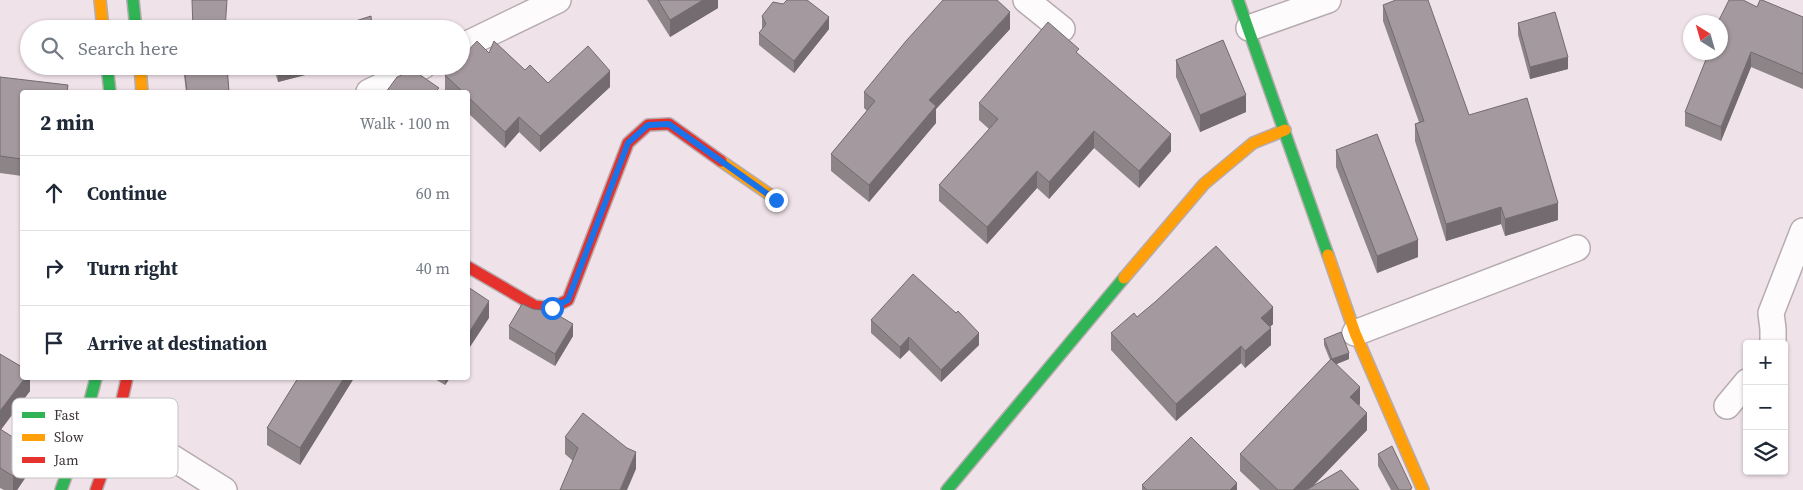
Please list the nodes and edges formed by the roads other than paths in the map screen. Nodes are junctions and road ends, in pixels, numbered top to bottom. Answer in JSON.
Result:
{"nodes":[{"id":1,"x":100,"y":0,"type":"edge"},
{"id":2,"x":133,"y":0,"type":"edge"},
{"id":3,"x":558,"y":0,"type":"edge"},
{"id":4,"x":1026,"y":0,"type":"edge"},
{"id":5,"x":1238,"y":0,"type":"edge"},
{"id":6,"x":1328,"y":0,"type":"edge"},
{"id":7,"x":102,"y":20,"type":"edge"},
{"id":8,"x":135,"y":20,"type":"edge"},
{"id":9,"x":1249,"y":28,"type":"junction"},
{"id":10,"x":1062,"y":29,"type":"dead end"},
{"id":11,"x":470,"y":43,"type":"edge"},
{"id":12,"x":108,"y":75,"type":"edge"},
{"id":13,"x":141,"y":75,"type":"edge"},
{"id":14,"x":404,"y":75,"type":"edge"},
{"id":15,"x":110,"y":90,"type":"edge"},
{"id":16,"x":142,"y":90,"type":"edge"},
{"id":17,"x":373,"y":90,"type":"edge"},
{"id":18,"x":1285,"y":130,"type":"junction"},
{"id":19,"x":776,"y":200,"type":"dead end"},
{"id":20,"x":1803,"y":231,"type":"edge"},
{"id":21,"x":1577,"y":248,"type":"dead end"},
{"id":22,"x":470,"y":268,"type":"edge"},
{"id":23,"x":1355,"y":333,"type":"junction"},
{"id":24,"x":1772,"y":340,"type":"edge"},
{"id":25,"x":95,"y":380,"type":"edge"},
{"id":26,"x":127,"y":380,"type":"edge"},
{"id":27,"x":1744,"y":385,"type":"edge"},
{"id":28,"x":91,"y":398,"type":"edge"},
{"id":29,"x":122,"y":398,"type":"edge"},
{"id":30,"x":1727,"y":406,"type":"dead end"},
{"id":31,"x":178,"y":461,"type":"edge"},
{"id":32,"x":65,"y":478,"type":"edge"},
{"id":33,"x":100,"y":478,"type":"edge"},
{"id":34,"x":954,"y":488,"type":"edge"},
{"id":35,"x":61,"y":490,"type":"edge"},
{"id":36,"x":96,"y":490,"type":"edge"},
{"id":37,"x":224,"y":490,"type":"edge"},
{"id":38,"x":1423,"y":490,"type":"edge"}],
"edges":[{"from":1,"to":7,"type":"street"},
{"from":2,"to":8,"type":"street"},
{"from":3,"to":11,"type":"street"},
{"from":4,"to":10,"type":"street"},
{"from":5,"to":9,"type":"street"},
{"from":6,"to":9,"type":"street"},
{"from":9,"to":18,"type":"street"},
{"from":12,"to":15,"type":"street"},
{"from":13,"to":16,"type":"street"},
{"from":14,"to":17,"type":"street"},
{"from":18,"to":23,"type":"street"},
{"from":18,"to":34,"type":"street"},
{"from":19,"to":22,"type":"street"},
{"from":20,"to":24,"type":"street"},
{"from":21,"to":23,"type":"street"},
{"from":23,"to":38,"type":"street"},
{"from":25,"to":28,"type":"street"},
{"from":26,"to":29,"type":"street"},
{"from":27,"to":30,"type":"street"},
{"from":31,"to":37,"type":"street"},
{"from":32,"to":35,"type":"street"},
{"from":33,"to":36,"type":"street"}]}
